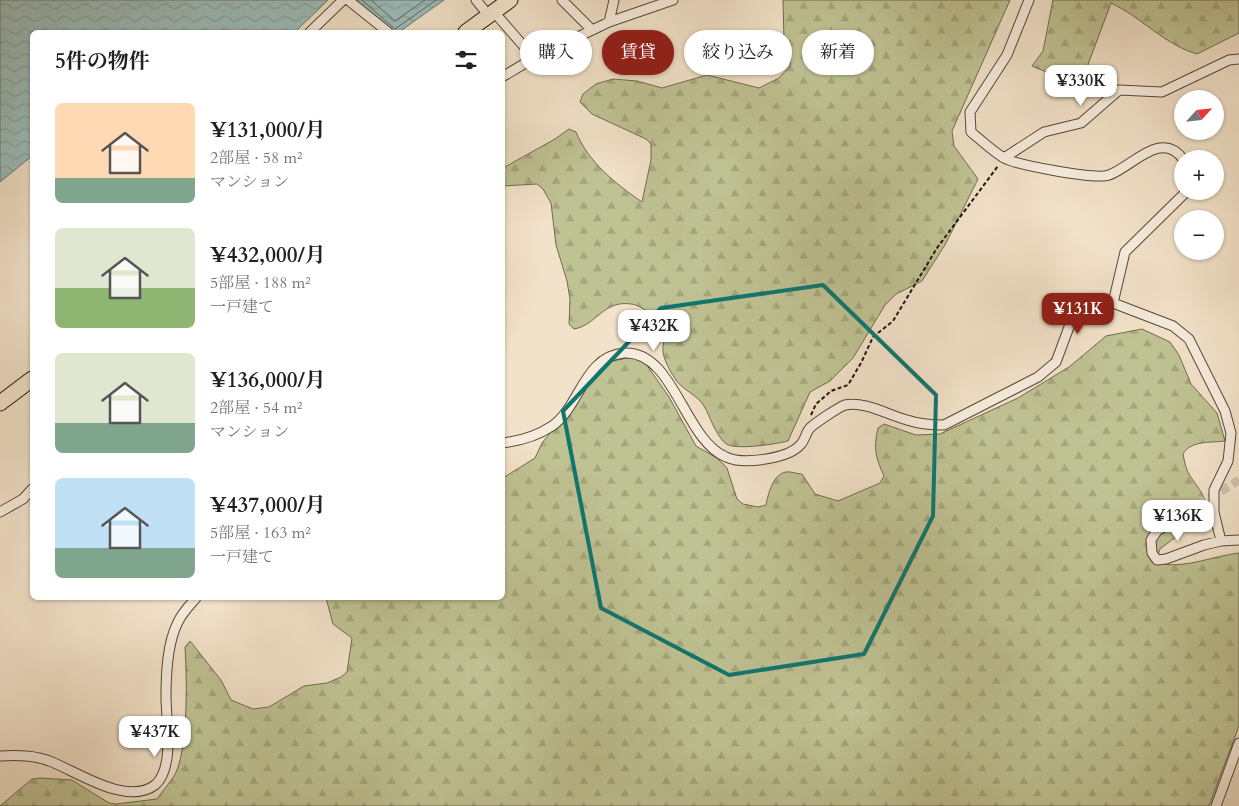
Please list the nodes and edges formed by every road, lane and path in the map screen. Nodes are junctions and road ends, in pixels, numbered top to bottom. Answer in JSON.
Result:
{"nodes":[{"id":1,"x":343,"y":0,"type":"edge"},
{"id":2,"x":348,"y":0,"type":"edge"},
{"id":3,"x":476,"y":0,"type":"edge"},
{"id":4,"x":510,"y":0,"type":"edge"},
{"id":5,"x":562,"y":0,"type":"edge"},
{"id":6,"x":614,"y":0,"type":"edge"},
{"id":7,"x":673,"y":0,"type":"edge"},
{"id":8,"x":1029,"y":0,"type":"edge"},
{"id":9,"x":492,"y":14,"type":"junction"},
{"id":10,"x":609,"y":22,"type":"junction"},
{"id":11,"x":312,"y":30,"type":"edge"},
{"id":12,"x":386,"y":30,"type":"edge"},
{"id":13,"x":469,"y":30,"type":"edge"},
{"id":14,"x":592,"y":30,"type":"joint"},
{"id":15,"x":520,"y":43,"type":"edge"},
{"id":16,"x":1239,"y":59,"type":"edge"},
{"id":17,"x":520,"y":66,"type":"edge"},
{"id":18,"x":505,"y":75,"type":"edge"},
{"id":19,"x":1174,"y":151,"type":"edge"},
{"id":20,"x":1004,"y":158,"type":"junction"},
{"id":21,"x":1178,"y":200,"type":"edge"},
{"id":22,"x":1113,"y":304,"type":"junction"},
{"id":23,"x":30,"y":380,"type":"edge"},
{"id":24,"x":0,"y":403,"type":"edge"},
{"id":25,"x":809,"y":420,"type":"dead end"},
{"id":26,"x":505,"y":442,"type":"edge"},
{"id":27,"x":30,"y":491,"type":"edge"},
{"id":28,"x":0,"y":512,"type":"edge"},
{"id":29,"x":1175,"y":520,"type":"tunnel mouth"},
{"id":30,"x":1239,"y":540,"type":"edge"},
{"id":31,"x":1221,"y":541,"type":"junction"},
{"id":32,"x":194,"y":600,"type":"edge"},
{"id":33,"x":1239,"y":743,"type":"edge"},
{"id":34,"x":0,"y":756,"type":"edge"},
{"id":35,"x":1216,"y":806,"type":"edge"}],
"edges":[{"from":1,"to":11,"type":"street"},
{"from":2,"to":12,"type":"street"},
{"from":3,"to":9,"type":"street"},
{"from":4,"to":9,"type":"highway"},
{"from":5,"to":14,"type":"street"},
{"from":6,"to":10,"type":"street"},
{"from":7,"to":10,"type":"street"},
{"from":8,"to":20,"type":"street"},
{"from":9,"to":13,"type":"highway"},
{"from":9,"to":15,"type":"street"},
{"from":10,"to":14,"type":"street"},
{"from":16,"to":20,"type":"street"},
{"from":17,"to":18,"type":"street"},
{"from":19,"to":20,"type":"street"},
{"from":20,"to":25,"type":"path"},
{"from":21,"to":22,"type":"street"},
{"from":22,"to":26,"type":"street"},
{"from":22,"to":31,"type":"street"},
{"from":23,"to":24,"type":"highway"},
{"from":27,"to":28,"type":"street"},
{"from":29,"to":31,"type":"street"},
{"from":30,"to":31,"type":"street"},
{"from":32,"to":34,"type":"street"},
{"from":33,"to":35,"type":"street"}]}
